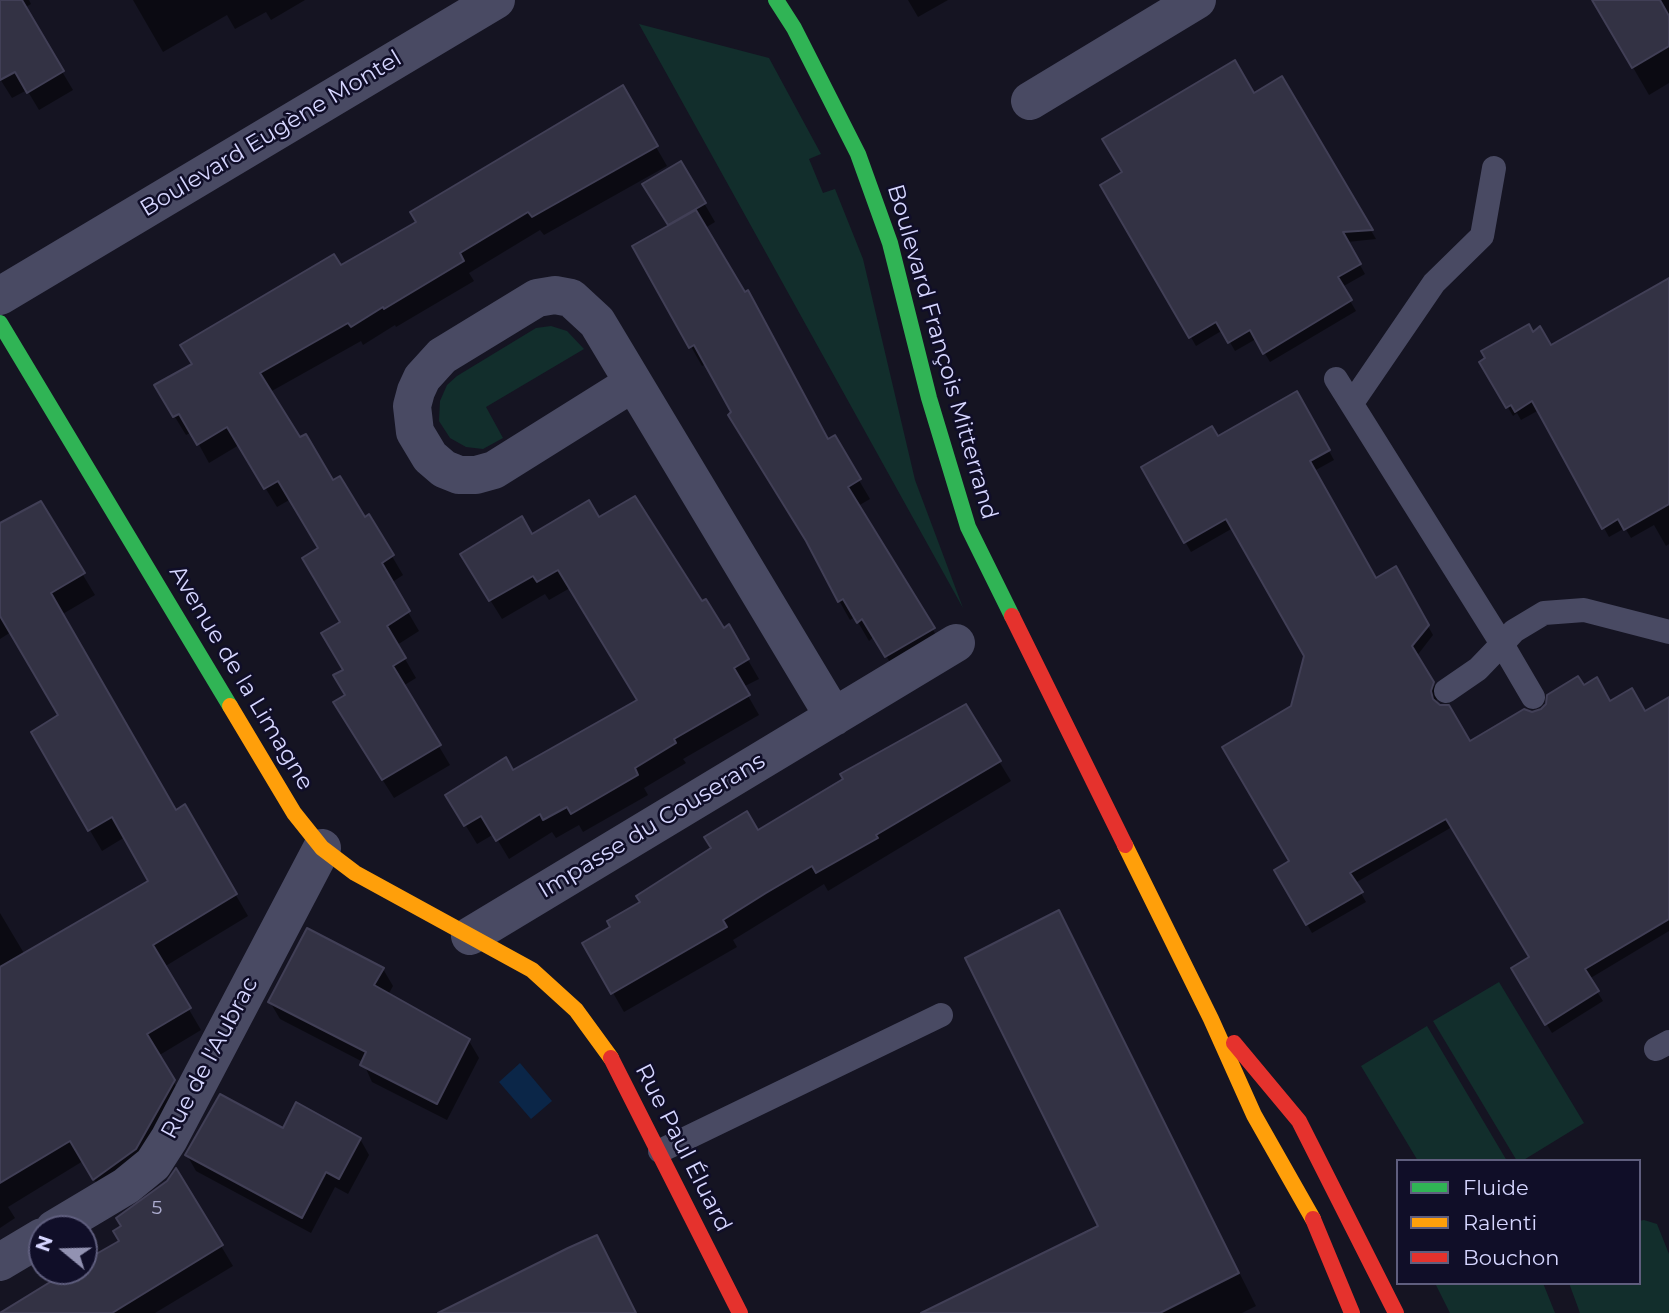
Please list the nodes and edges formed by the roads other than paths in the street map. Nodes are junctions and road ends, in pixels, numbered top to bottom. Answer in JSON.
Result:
{"nodes":[{"id":1,"x":496,"y":0,"type":"edge"},
{"id":2,"x":776,"y":0,"type":"edge"},
{"id":3,"x":1197,"y":0,"type":"edge"},
{"id":4,"x":1030,"y":101,"type":"dead end"},
{"id":5,"x":1494,"y":168,"type":"dead end"},
{"id":6,"x":0,"y":296,"type":"edge"},
{"id":7,"x":0,"y":323,"type":"edge"},
{"id":8,"x":1336,"y":379,"type":"dead end"},
{"id":9,"x":633,"y":383,"type":"junction"},
{"id":10,"x":1352,"y":403,"type":"junction"},
{"id":11,"x":1669,"y":632,"type":"edge"},
{"id":12,"x":956,"y":643,"type":"dead end"},
{"id":13,"x":1502,"y":644,"type":"junction"},
{"id":14,"x":1446,"y":691,"type":"dead end"},
{"id":15,"x":1533,"y":697,"type":"dead end"},
{"id":16,"x":834,"y":717,"type":"junction"},
{"id":17,"x":322,"y":848,"type":"junction"},
{"id":18,"x":470,"y":936,"type":"junction"},
{"id":19,"x":941,"y":1015,"type":"dead end"},
{"id":20,"x":1212,"y":1019,"type":"junction"},
{"id":21,"x":660,"y":1151,"type":"junction"},
{"id":22,"x":77,"y":1215,"type":"edge"},
{"id":23,"x":28,"y":1245,"type":"edge"},
{"id":24,"x":0,"y":1262,"type":"edge"},
{"id":25,"x":1390,"y":1301,"type":"edge"},
{"id":26,"x":1346,"y":1311,"type":"edge"},
{"id":27,"x":740,"y":1313,"type":"edge"}],
"edges":[{"from":1,"to":6,"type":"street","name":"Boulevard Eugène Montel"},
{"from":2,"to":20,"type":"street","name":"Boulevard François Mitterrand"},
{"from":3,"to":4,"type":"street"},
{"from":5,"to":10,"type":"lane"},
{"from":7,"to":17,"type":"street","name":"Avenue de la Limagne"},
{"from":8,"to":10,"type":"lane"},
{"from":9,"to":9,"type":"street"},
{"from":9,"to":16,"type":"street"},
{"from":10,"to":13,"type":"lane"},
{"from":11,"to":13,"type":"lane"},
{"from":12,"to":16,"type":"street","name":"Impasse du Couserans"},
{"from":13,"to":14,"type":"lane"},
{"from":13,"to":15,"type":"lane"},
{"from":16,"to":18,"type":"street","name":"Impasse du Couserans"},
{"from":17,"to":18,"type":"street","name":"Avenue de la Limagne"},
{"from":17,"to":22,"type":"street","name":"Rue de l'Aubrac"},
{"from":18,"to":21,"type":"street","name":"Rue Paul Éluard"},
{"from":19,"to":21,"type":"lane"},
{"from":20,"to":25,"type":"street","name":"Boulevard François Mitterrand"},
{"from":20,"to":26,"type":"street","name":"Boulevard François Mitterrand"},
{"from":21,"to":27,"type":"street","name":"Rue Paul Éluard"},
{"from":23,"to":24,"type":"street"},
{"from":25,"to":26,"type":"street"}]}
